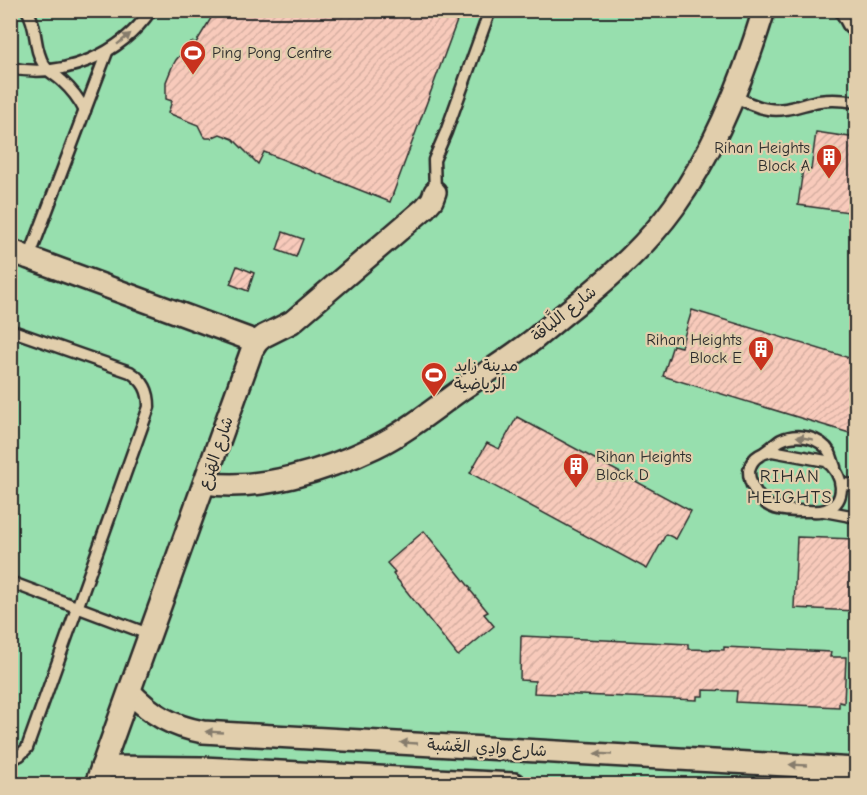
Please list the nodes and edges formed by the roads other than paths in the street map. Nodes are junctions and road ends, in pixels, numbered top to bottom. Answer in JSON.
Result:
{"nodes":[{"id":1,"x":27,"y":10,"type":"edge"},
{"id":2,"x":151,"y":10,"type":"edge"},
{"id":3,"x":490,"y":10,"type":"edge"},
{"id":4,"x":764,"y":10,"type":"edge"},
{"id":5,"x":840,"y":10,"type":"edge"},
{"id":6,"x":856,"y":34,"type":"edge"},
{"id":7,"x":107,"y":52,"type":"junction"},
{"id":8,"x":10,"y":68,"type":"edge"},
{"id":9,"x":48,"y":70,"type":"junction"},
{"id":10,"x":733,"y":95,"type":"junction"},
{"id":11,"x":856,"y":102,"type":"edge"},
{"id":12,"x":85,"y":111,"type":"junction"},
{"id":13,"x":435,"y":192,"type":"joint"},
{"id":14,"x":20,"y":254,"type":"edge"},
{"id":15,"x":10,"y":330,"type":"edge"},
{"id":16,"x":257,"y":342,"type":"junction"},
{"id":17,"x":764,"y":453,"type":"junction"},
{"id":18,"x":835,"y":467,"type":"junction"},
{"id":19,"x":205,"y":483,"type":"junction"},
{"id":20,"x":841,"y":484,"type":"junction"},
{"id":21,"x":856,"y":484,"type":"edge"},
{"id":22,"x":824,"y":511,"type":"junction"},
{"id":23,"x":856,"y":517,"type":"edge"},
{"id":24,"x":10,"y":582,"type":"edge"},
{"id":25,"x":77,"y":608,"type":"junction"},
{"id":26,"x":151,"y":635,"type":"junction"},
{"id":27,"x":130,"y":692,"type":"junction"},
{"id":28,"x":10,"y":760,"type":"edge"},
{"id":29,"x":856,"y":769,"type":"edge"},
{"id":30,"x":99,"y":776,"type":"edge"},
{"id":31,"x":514,"y":784,"type":"edge"}],
"edges":[{"from":1,"to":9,"type":"lane"},
{"from":7,"to":2,"type":"lane","one_way":true},
{"from":3,"to":13,"type":"lane"},
{"from":4,"to":10,"type":"street","name":"شارع اللَّباقة"},
{"from":5,"to":6,"type":"lane"},
{"from":7,"to":9,"type":"lane"},
{"from":7,"to":12,"type":"lane"},
{"from":8,"to":9,"type":"lane"},
{"from":9,"to":12,"type":"lane"},
{"from":10,"to":11,"type":"lane"},
{"from":10,"to":19,"type":"street","name":"شارع اللَّباقة"},
{"from":12,"to":14,"type":"lane"},
{"from":13,"to":16,"type":"street"},
{"from":14,"to":16,"type":"street"},
{"from":15,"to":25,"type":"lane"},
{"from":16,"to":19,"type":"street","name":"شارع الهَزع"},
{"from":17,"to":18,"type":"lane"},
{"from":18,"to":17,"type":"lane","one_way":true},
{"from":17,"to":22,"type":"lane"},
{"from":18,"to":20,"type":"lane"},
{"from":19,"to":26,"type":"street","name":"شارع الهَزع"},
{"from":20,"to":21,"type":"lane"},
{"from":20,"to":22,"type":"lane"},
{"from":22,"to":23,"type":"lane"},
{"from":24,"to":25,"type":"lane"},
{"from":25,"to":26,"type":"lane"},
{"from":25,"to":28,"type":"lane"},
{"from":26,"to":27,"type":"street","name":"شارع الهَزع"},
{"from":29,"to":27,"type":"street","name":"شارع وادِي الغَشبة","one_way":true},
{"from":27,"to":30,"type":"street","name":"شارع الهَزع"},
{"from":30,"to":31,"type":"street"}]}
